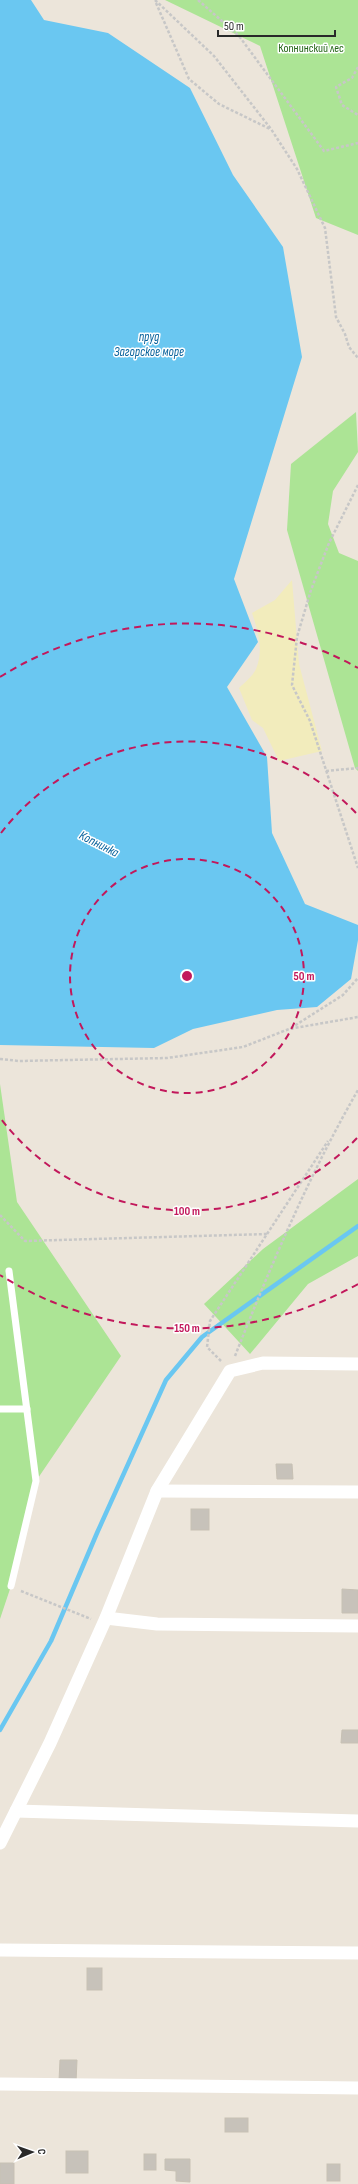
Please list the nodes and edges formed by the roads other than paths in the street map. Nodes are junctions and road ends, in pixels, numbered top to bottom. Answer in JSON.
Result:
{"nodes":[{"id":1,"x":9,"y":1271,"type":"dead end"},
{"id":2,"x":358,"y":1364,"type":"edge"},
{"id":3,"x":0,"y":1409,"type":"edge"},
{"id":4,"x":27,"y":1409,"type":"junction"},
{"id":5,"x":157,"y":1491,"type":"junction"},
{"id":6,"x":358,"y":1492,"type":"edge"},
{"id":7,"x":11,"y":1586,"type":"road end"},
{"id":8,"x":106,"y":1618,"type":"junction"},
{"id":9,"x":358,"y":1626,"type":"edge"},
{"id":10,"x":16,"y":1811,"type":"junction"},
{"id":11,"x":358,"y":1821,"type":"edge"},
{"id":12,"x":0,"y":1843,"type":"edge"},
{"id":13,"x":0,"y":1950,"type":"edge"},
{"id":14,"x":358,"y":1953,"type":"edge"},
{"id":15,"x":0,"y":2084,"type":"edge"},
{"id":16,"x":358,"y":2088,"type":"edge"}],
"edges":[{"from":1,"to":4,"type":"lane"},
{"from":2,"to":5,"type":"street"},
{"from":3,"to":4,"type":"lane"},
{"from":4,"to":7,"type":"lane"},
{"from":5,"to":6,"type":"street"},
{"from":5,"to":8,"type":"street"},
{"from":8,"to":9,"type":"street"},
{"from":8,"to":10,"type":"street"},
{"from":10,"to":11,"type":"street"},
{"from":10,"to":12,"type":"street"},
{"from":13,"to":14,"type":"street"},
{"from":15,"to":16,"type":"street"}]}
